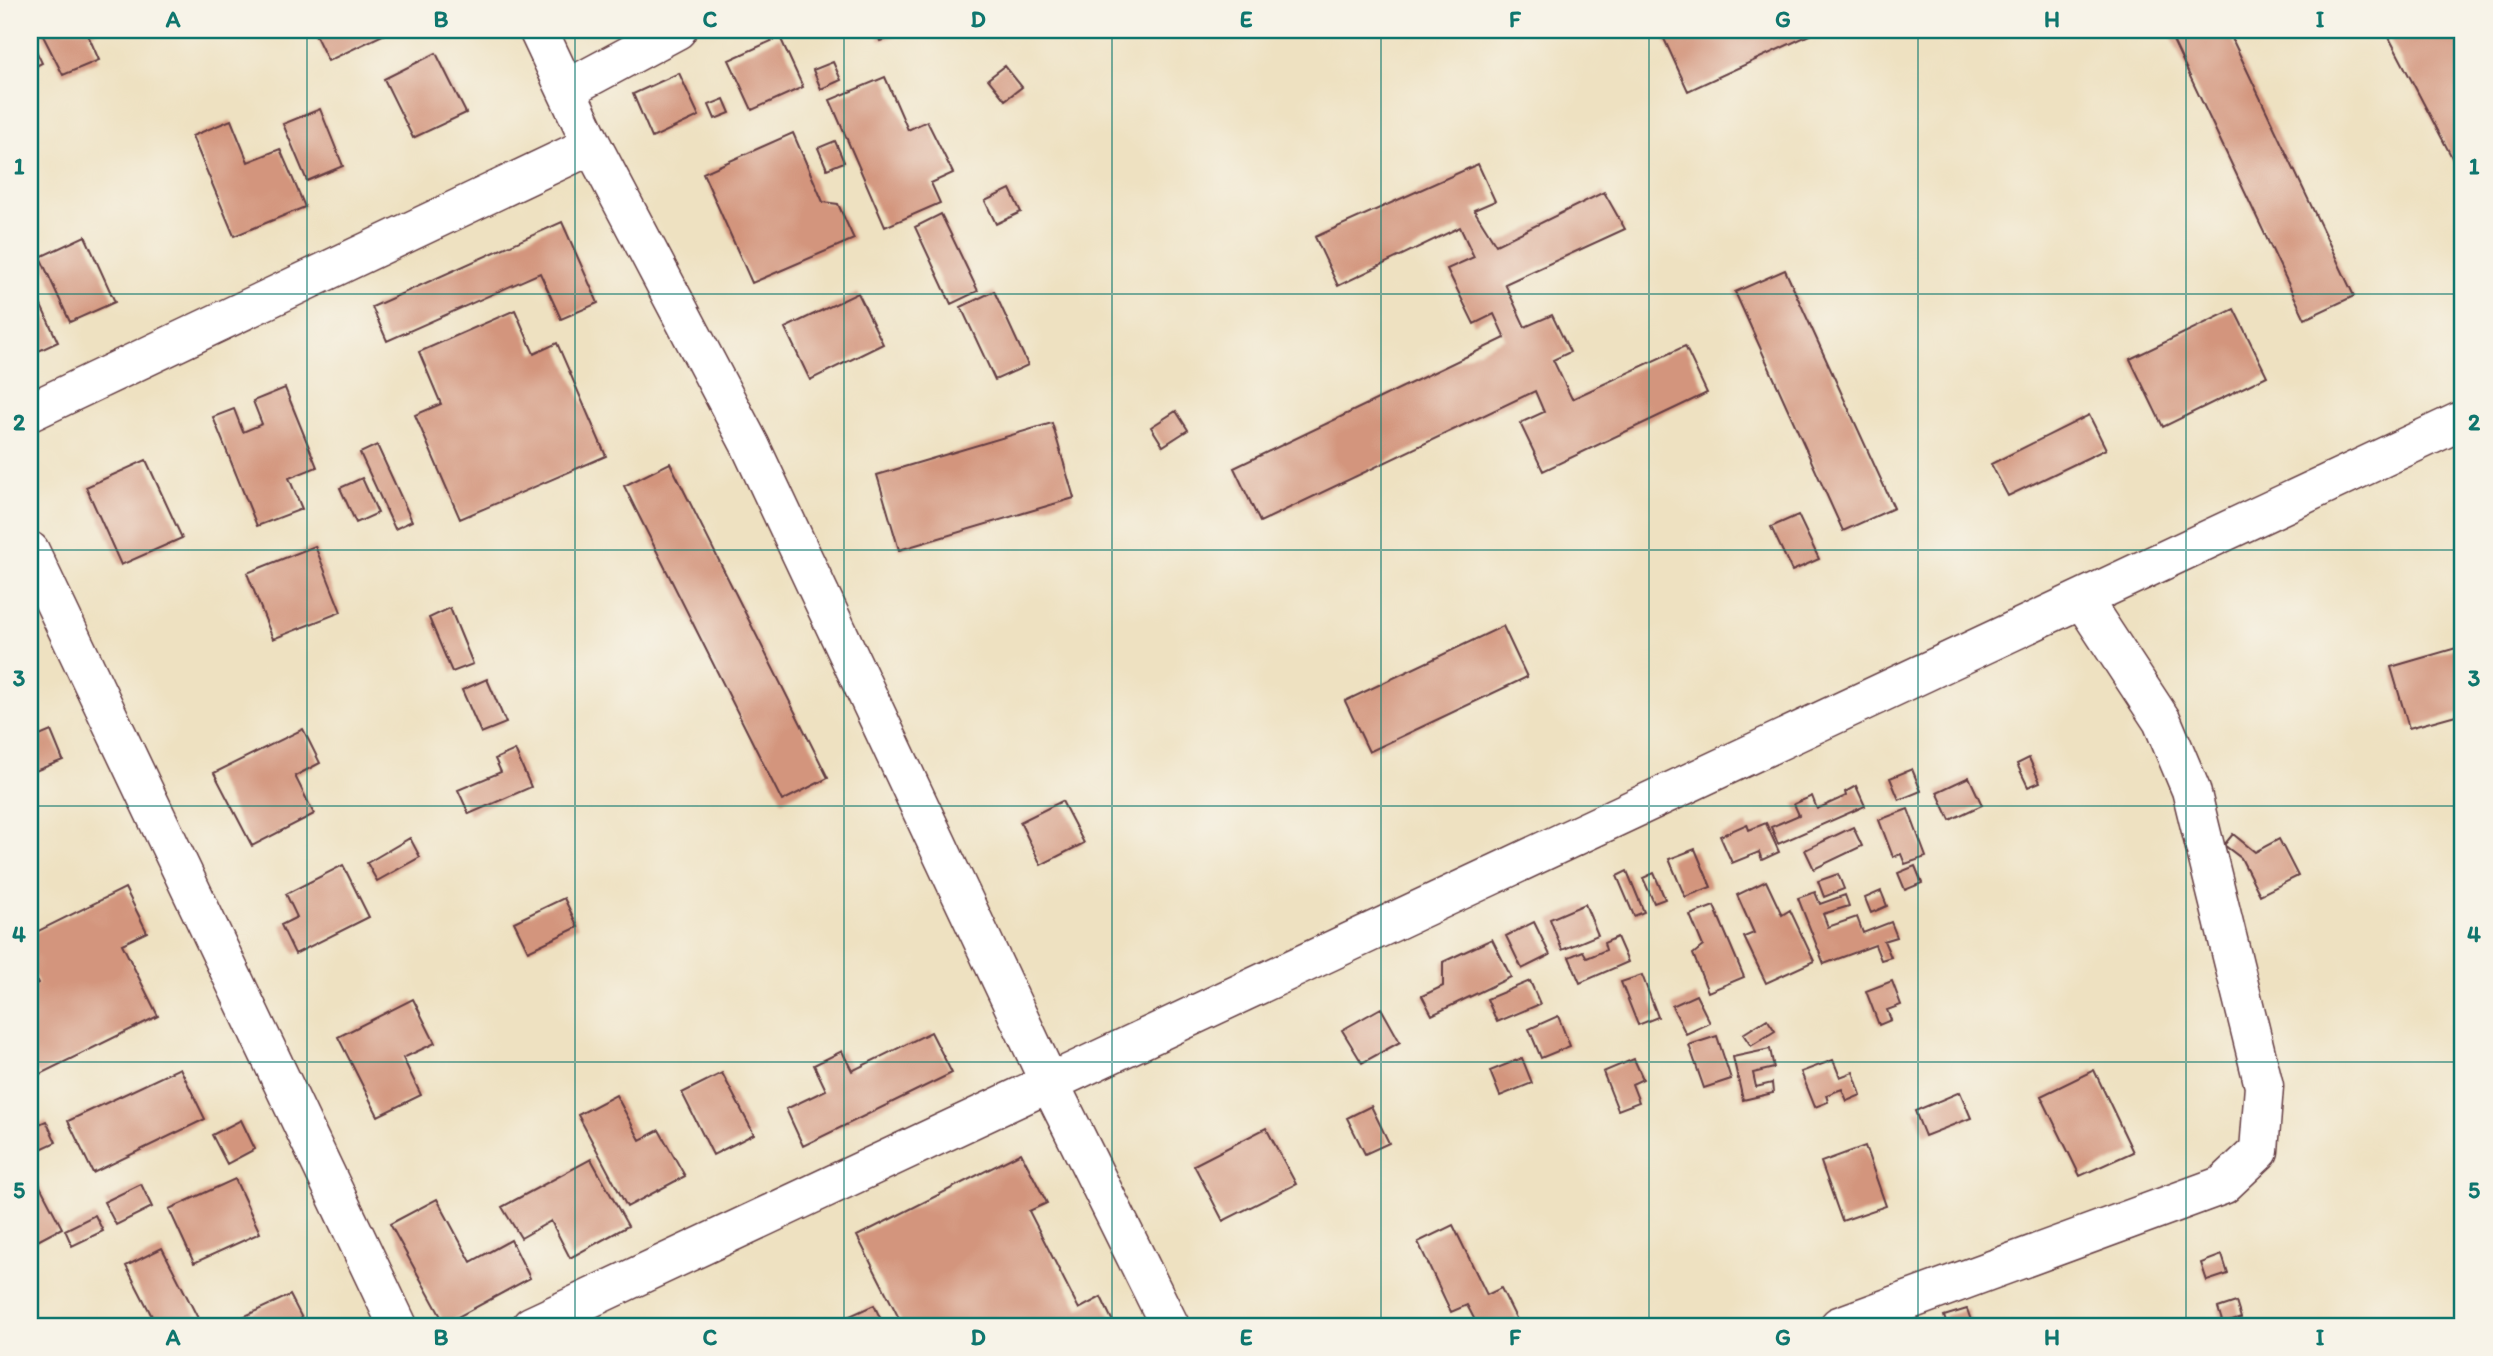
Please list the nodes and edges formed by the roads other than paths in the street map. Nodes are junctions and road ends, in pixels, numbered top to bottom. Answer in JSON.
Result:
{"nodes":[{"id":1,"x":538,"y":30,"type":"edge"},
{"id":2,"x":677,"y":30,"type":"edge"},
{"id":3,"x":567,"y":89,"type":"junction"},
{"id":4,"x":592,"y":145,"type":"junction"},
{"id":5,"x":30,"y":412,"type":"edge"},
{"id":6,"x":2463,"y":420,"type":"edge"},
{"id":7,"x":30,"y":551,"type":"edge"},
{"id":8,"x":2082,"y":599,"type":"junction"},
{"id":9,"x":1050,"y":1084,"type":"junction"},
{"id":10,"x":398,"y":1326,"type":"edge"},
{"id":11,"x":531,"y":1326,"type":"edge"},
{"id":12,"x":1170,"y":1326,"type":"edge"},
{"id":13,"x":1839,"y":1326,"type":"edge"}],
"edges":[{"from":1,"to":3,"type":"street"},
{"from":2,"to":3,"type":"street"},
{"from":3,"to":4,"type":"street"},
{"from":4,"to":5,"type":"street"},
{"from":4,"to":9,"type":"street"},
{"from":6,"to":8,"type":"street"},
{"from":7,"to":10,"type":"street"},
{"from":8,"to":9,"type":"street"},
{"from":8,"to":13,"type":"street"},
{"from":9,"to":11,"type":"street"},
{"from":9,"to":12,"type":"street"}]}
